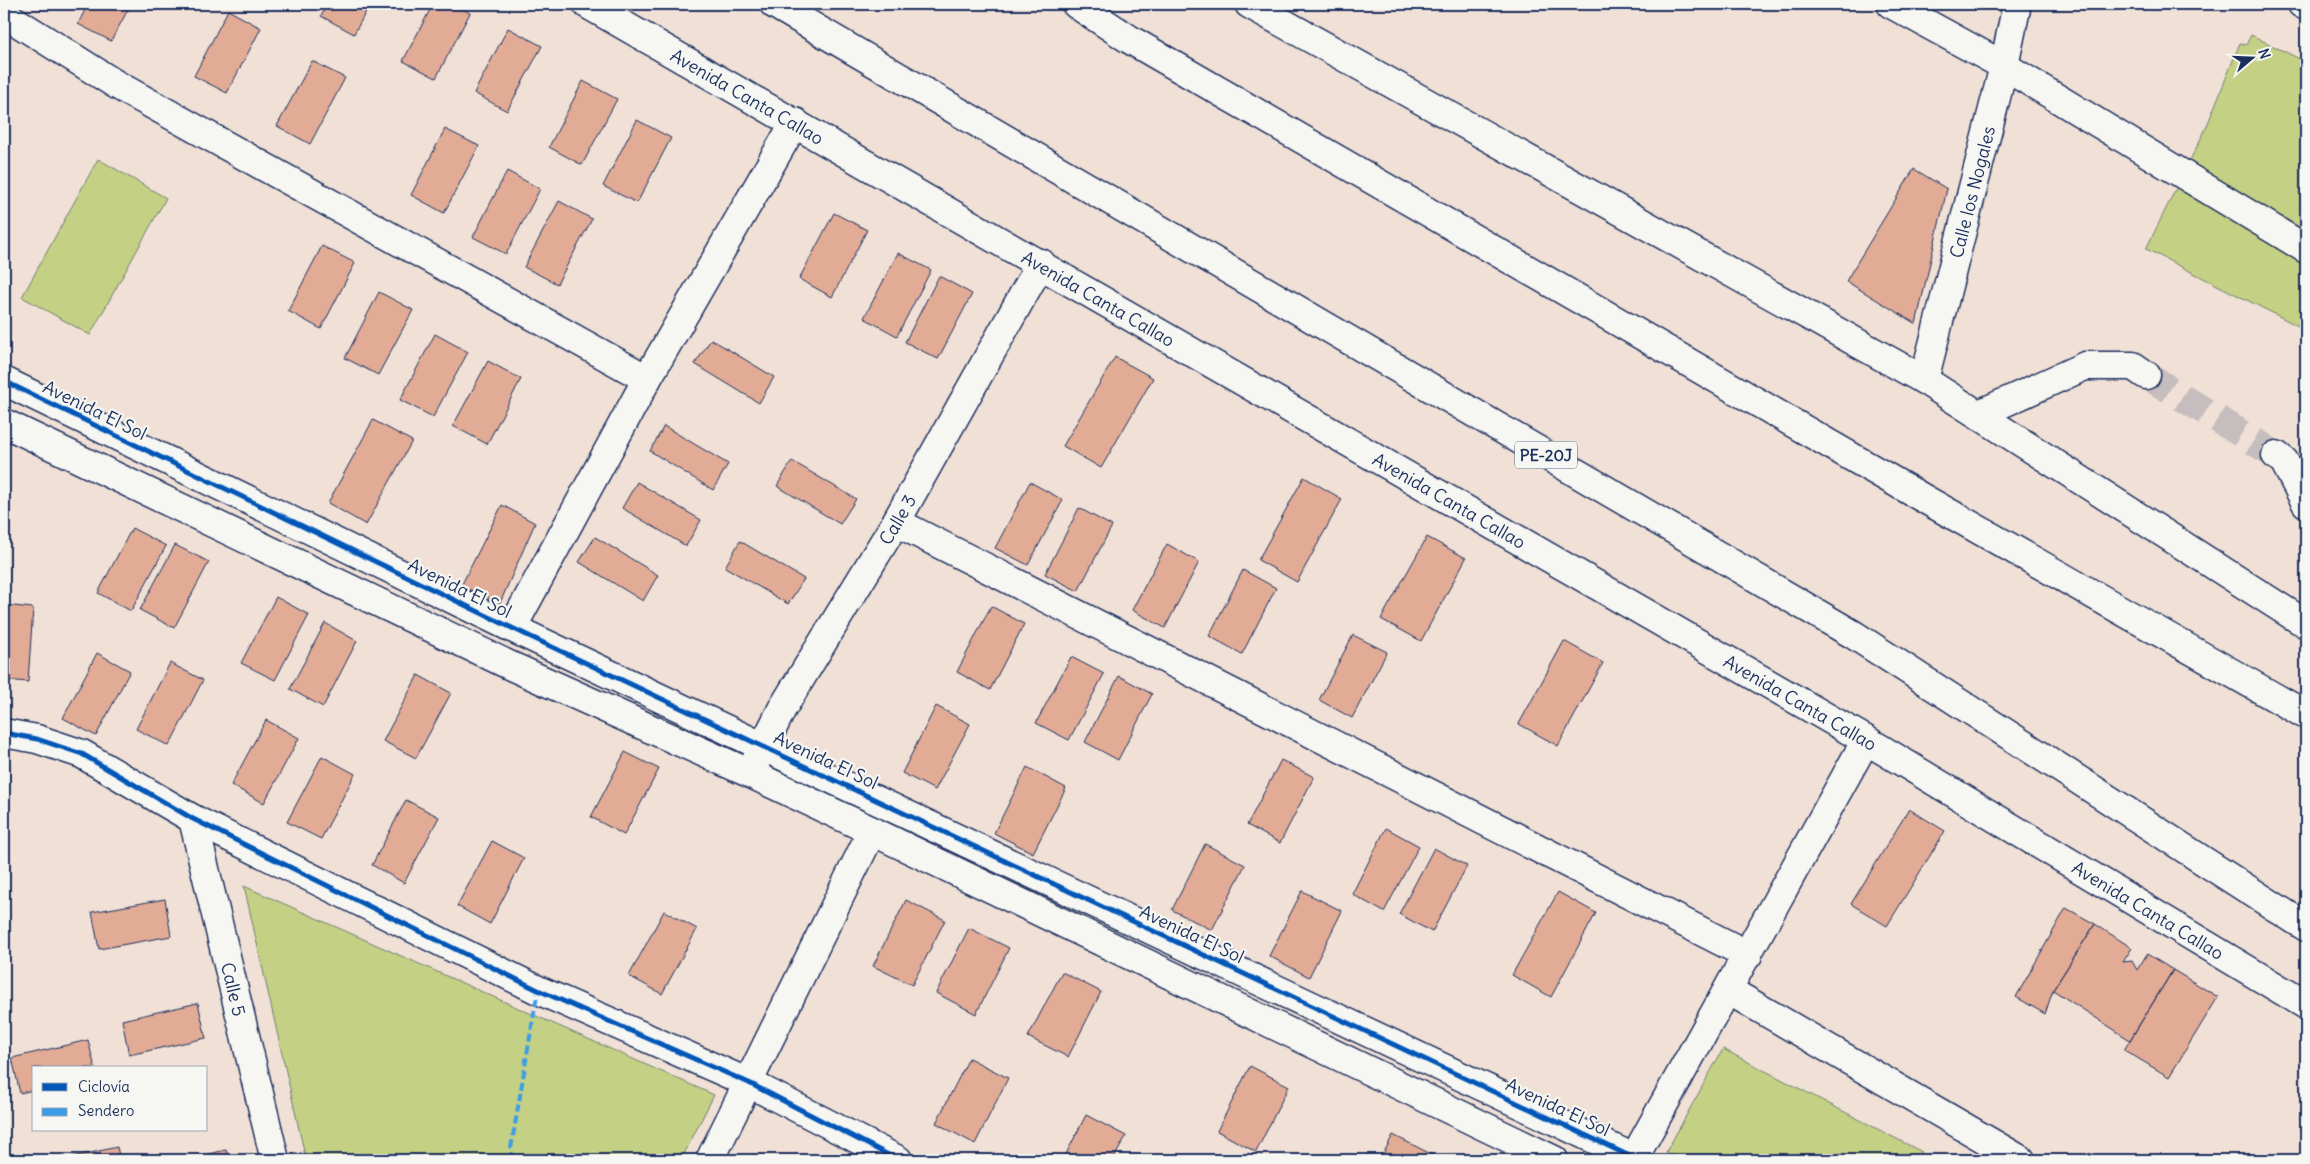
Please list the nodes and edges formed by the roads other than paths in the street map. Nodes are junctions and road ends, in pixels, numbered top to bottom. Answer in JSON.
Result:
{"nodes":[{"id":1,"x":587,"y":4,"type":"edge"},
{"id":2,"x":774,"y":4,"type":"edge"},
{"id":3,"x":1076,"y":4,"type":"edge"},
{"id":4,"x":1249,"y":4,"type":"edge"},
{"id":5,"x":1891,"y":4,"type":"edge"},
{"id":6,"x":2016,"y":4,"type":"edge"},
{"id":7,"x":2302,"y":4,"type":"edge"},
{"id":8,"x":2306,"y":6,"type":"edge"},
{"id":9,"x":4,"y":14,"type":"edge"},
{"id":10,"x":2004,"y":66,"type":"junction"},
{"id":11,"x":795,"y":122,"type":"junction"},
{"id":12,"x":2306,"y":249,"type":"edge"},
{"id":13,"x":1041,"y":263,"type":"junction"},
{"id":14,"x":2146,"y":374,"type":"tunnel mouth"},
{"id":15,"x":646,"y":379,"type":"junction"},
{"id":16,"x":1924,"y":380,"type":"junction"},
{"id":17,"x":4,"y":381,"type":"edge"},
{"id":18,"x":1979,"y":414,"type":"junction"},
{"id":19,"x":4,"y":423,"type":"edge"},
{"id":20,"x":2276,"y":455,"type":"tunnel mouth"},
{"id":21,"x":2306,"y":503,"type":"edge"},
{"id":22,"x":896,"y":522,"type":"junction"},
{"id":23,"x":2306,"y":624,"type":"edge"},
{"id":24,"x":512,"y":628,"type":"junction"},
{"id":25,"x":2306,"y":715,"type":"edge"},
{"id":26,"x":4,"y":733,"type":"edge"},
{"id":27,"x":1866,"y":740,"type":"junction"},
{"id":28,"x":764,"y":746,"type":"junction"},
{"id":29,"x":749,"y":773,"type":"junction"},
{"id":30,"x":193,"y":819,"type":"junction"},
{"id":31,"x":872,"y":831,"type":"junction"},
{"id":32,"x":2306,"y":927,"type":"edge"},
{"id":33,"x":1748,"y":956,"type":"junction"},
{"id":34,"x":1728,"y":990,"type":"junction"},
{"id":35,"x":2306,"y":1006,"type":"edge"},
{"id":36,"x":749,"y":1083,"type":"junction"},
{"id":37,"x":1636,"y":1159,"type":"edge"},
{"id":38,"x":275,"y":1160,"type":"edge"},
{"id":39,"x":710,"y":1160,"type":"edge"},
{"id":40,"x":898,"y":1160,"type":"edge"},
{"id":41,"x":1554,"y":1160,"type":"edge"},
{"id":42,"x":2021,"y":1160,"type":"edge"}],
"edges":[{"from":1,"to":11,"type":"main road","name":"Avenida Canta Callao"},
{"from":2,"to":32,"type":"main road","number":"PE-20J"},
{"from":3,"to":25,"type":"main road"},
{"from":4,"to":16,"type":"main road"},
{"from":5,"to":10,"type":"main road"},
{"from":6,"to":10,"type":"main road","name":"Calle los Nogales"},
{"from":7,"to":8,"type":"main road"},
{"from":9,"to":15,"type":"main road"},
{"from":10,"to":12,"type":"main road"},
{"from":10,"to":16,"type":"main road","name":"Calle los Nogales"},
{"from":11,"to":13,"type":"main road","name":"Avenida Canta Callao"},
{"from":11,"to":15,"type":"main road"},
{"from":13,"to":22,"type":"main road","name":"Calle 3"},
{"from":13,"to":27,"type":"main road","name":"Avenida Canta Callao"},
{"from":14,"to":18,"type":"main road"},
{"from":15,"to":24,"type":"main road"},
{"from":16,"to":18,"type":"main road"},
{"from":17,"to":24,"type":"main road","name":"Avenida El Sol"},
{"from":18,"to":23,"type":"main road"},
{"from":19,"to":29,"type":"main road"},
{"from":20,"to":21,"type":"main road"},
{"from":22,"to":28,"type":"main road","name":"Calle 3"},
{"from":22,"to":33,"type":"main road"},
{"from":24,"to":28,"type":"main road","name":"Avenida El Sol"},
{"from":26,"to":30,"type":"main road"},
{"from":27,"to":33,"type":"main road"},
{"from":27,"to":35,"type":"main road","name":"Avenida Canta Callao"},
{"from":28,"to":29,"type":"main road","name":"Calle 3"},
{"from":28,"to":37,"type":"main road","name":"Avenida El Sol"},
{"from":29,"to":31,"type":"main road"},
{"from":30,"to":36,"type":"main road"},
{"from":30,"to":38,"type":"main road","name":"Calle 5"},
{"from":31,"to":36,"type":"main road"},
{"from":31,"to":41,"type":"main road"},
{"from":33,"to":34,"type":"main road"},
{"from":34,"to":37,"type":"main road"},
{"from":34,"to":42,"type":"main road"},
{"from":36,"to":39,"type":"main road"},
{"from":36,"to":40,"type":"main road"}]}
